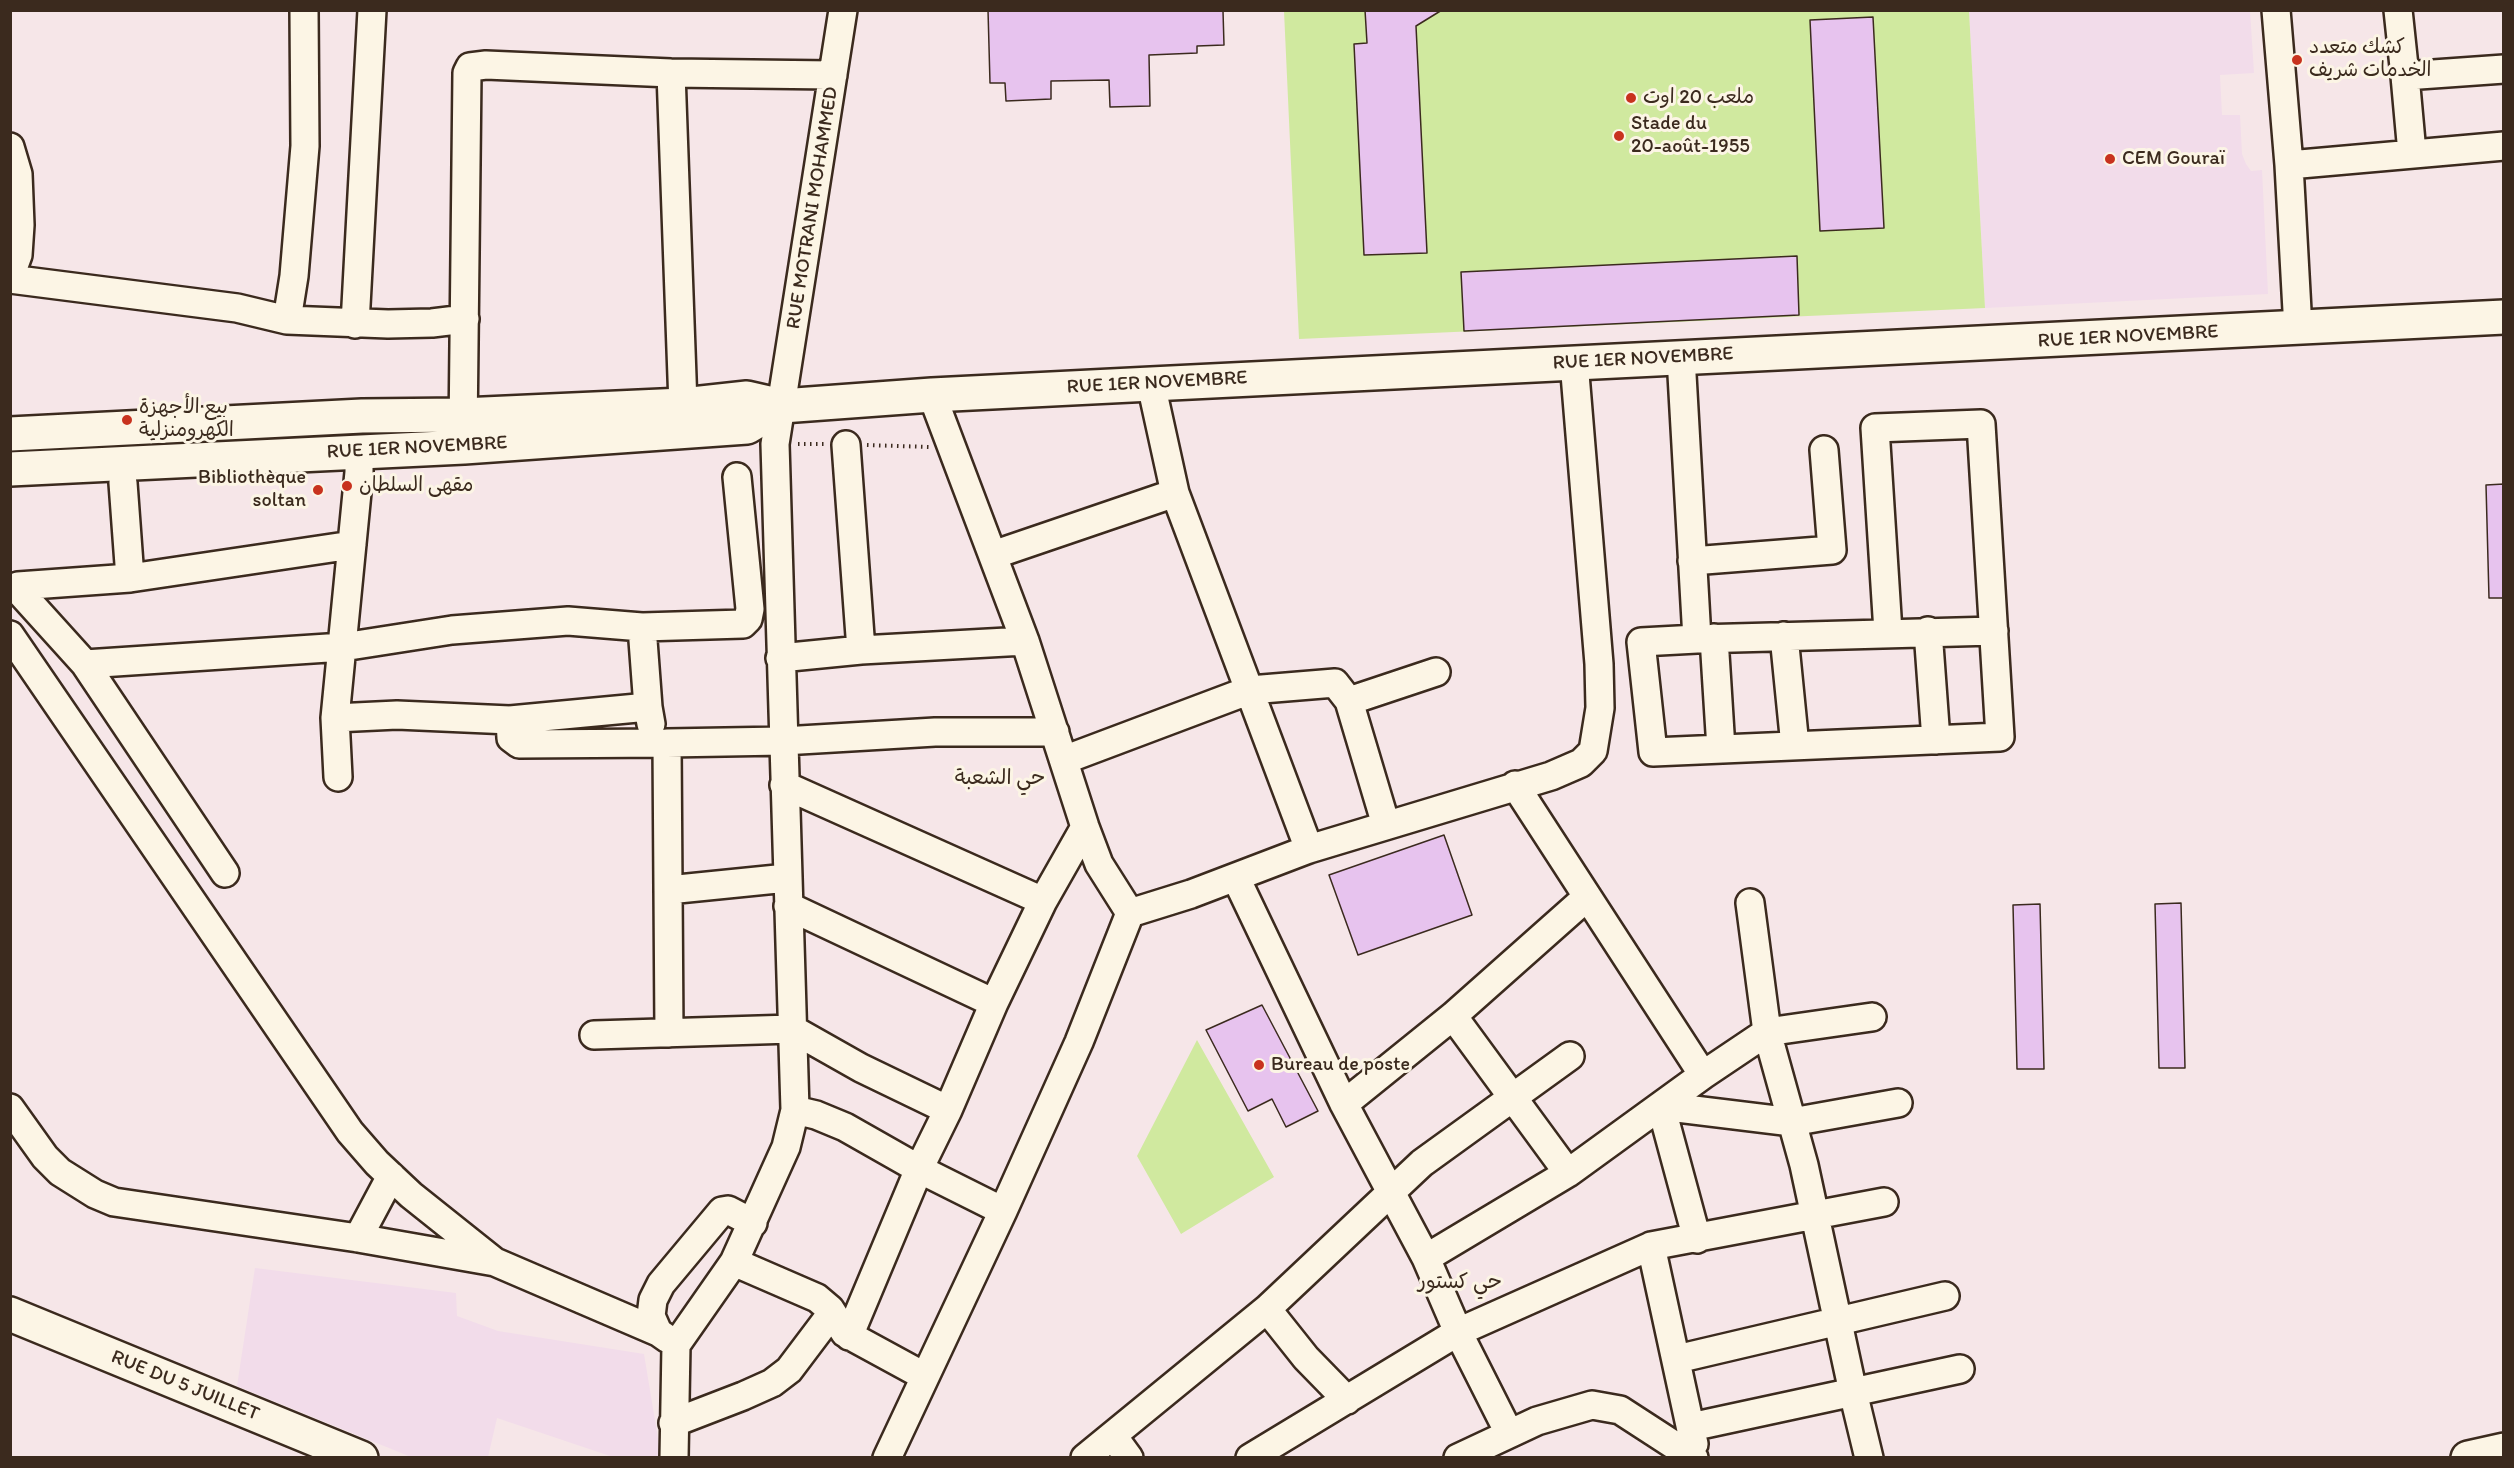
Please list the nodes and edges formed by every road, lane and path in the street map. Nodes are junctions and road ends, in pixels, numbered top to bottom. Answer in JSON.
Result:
{"nodes":[{"id":1,"x":304,"y":10,"type":"edge"},
{"id":2,"x":372,"y":10,"type":"edge"},
{"id":3,"x":843,"y":10,"type":"edge"},
{"id":4,"x":2276,"y":10,"type":"edge"},
{"id":5,"x":2398,"y":10,"type":"edge"},
{"id":6,"x":2504,"y":69,"type":"edge"},
{"id":7,"x":672,"y":73,"type":"junction"},
{"id":8,"x":833,"y":75,"type":"junction"},
{"id":9,"x":2405,"y":76,"type":"junction"},
{"id":10,"x":2504,"y":146,"type":"edge"},
{"id":11,"x":10,"y":147,"type":"edge"},
{"id":12,"x":2412,"y":153,"type":"junction"},
{"id":13,"x":2289,"y":165,"type":"junction"},
{"id":14,"x":10,"y":278,"type":"edge"},
{"id":15,"x":2504,"y":317,"type":"edge"},
{"id":16,"x":465,"y":319,"type":"junction"},
{"id":17,"x":287,"y":320,"type":"junction"},
{"id":18,"x":356,"y":324,"type":"junction"},
{"id":19,"x":2298,"y":329,"type":"junction"},
{"id":20,"x":1681,"y":357,"type":"junction"},
{"id":21,"x":1574,"y":362,"type":"junction"},
{"id":22,"x":1151,"y":384,"type":"junction"},
{"id":23,"x":932,"y":395,"type":"junction"},
{"id":24,"x":683,"y":405,"type":"junction"},
{"id":25,"x":782,"y":406,"type":"junction"},
{"id":26,"x":463,"y":431,"type":"junction"},
{"id":27,"x":10,"y":434,"type":"edge"},
{"id":28,"x":846,"y":445,"type":"dead end"},
{"id":29,"x":1824,"y":450,"type":"dead end"},
{"id":30,"x":359,"y":451,"type":"junction"},
{"id":31,"x":10,"y":469,"type":"edge"},
{"id":32,"x":737,"y":477,"type":"dead end"},
{"id":33,"x":123,"y":483,"type":"dead end"},
{"id":34,"x":1175,"y":493,"type":"junction"},
{"id":35,"x":352,"y":545,"type":"junction"},
{"id":36,"x":993,"y":555,"type":"junction"},
{"id":37,"x":1692,"y":561,"type":"junction"},
{"id":38,"x":130,"y":578,"type":"junction"},
{"id":39,"x":642,"y":627,"type":"junction"},
{"id":40,"x":1928,"y":631,"type":"junction"},
{"id":41,"x":1994,"y":631,"type":"junction"},
{"id":42,"x":1887,"y":632,"type":"junction"},
{"id":43,"x":10,"y":635,"type":"edge"},
{"id":44,"x":1785,"y":636,"type":"junction"},
{"id":45,"x":1705,"y":639,"type":"junction"},
{"id":46,"x":1025,"y":641,"type":"junction"},
{"id":47,"x":343,"y":647,"type":"junction"},
{"id":48,"x":861,"y":650,"type":"junction"},
{"id":49,"x":780,"y":658,"type":"junction"},
{"id":50,"x":85,"y":664,"type":"junction"},
{"id":51,"x":1436,"y":672,"type":"dead end"},
{"id":52,"x":1250,"y":690,"type":"junction"},
{"id":53,"x":1349,"y":701,"type":"junction"},
{"id":54,"x":648,"y":707,"type":"junction"},
{"id":55,"x":335,"y":718,"type":"junction"},
{"id":56,"x":510,"y":720,"type":"junction"},
{"id":57,"x":1055,"y":732,"type":"junction"},
{"id":58,"x":1935,"y":740,"type":"junction"},
{"id":59,"x":783,"y":741,"type":"junction"},
{"id":60,"x":661,"y":743,"type":"junction"},
{"id":61,"x":1795,"y":746,"type":"junction"},
{"id":62,"x":1721,"y":749,"type":"junction"},
{"id":63,"x":1064,"y":760,"type":"junction"},
{"id":64,"x":338,"y":777,"type":"dead end"},
{"id":65,"x":784,"y":784,"type":"junction"},
{"id":66,"x":1515,"y":785,"type":"junction"},
{"id":67,"x":1386,"y":825,"type":"junction"},
{"id":68,"x":1085,"y":827,"type":"junction"},
{"id":69,"x":1309,"y":849,"type":"junction"},
{"id":70,"x":225,"y":873,"type":"dead end"},
{"id":71,"x":787,"y":878,"type":"junction"},
{"id":72,"x":1236,"y":878,"type":"junction"},
{"id":73,"x":668,"y":890,"type":"junction"},
{"id":74,"x":1587,"y":897,"type":"junction"},
{"id":75,"x":1043,"y":901,"type":"junction"},
{"id":76,"x":1750,"y":903,"type":"dead end"},
{"id":77,"x":788,"y":906,"type":"junction"},
{"id":78,"x":1130,"y":913,"type":"junction"},
{"id":79,"x":994,"y":1004,"type":"junction"},
{"id":80,"x":1454,"y":1016,"type":"junction"},
{"id":81,"x":1872,"y":1017,"type":"dead end"},
{"id":82,"x":792,"y":1029,"type":"junction"},
{"id":83,"x":1767,"y":1032,"type":"junction"},
{"id":84,"x":669,"y":1033,"type":"junction"},
{"id":85,"x":594,"y":1035,"type":"dead end"},
{"id":86,"x":1570,"y":1056,"type":"dead end"},
{"id":87,"x":1703,"y":1075,"type":"junction"},
{"id":88,"x":1513,"y":1098,"type":"junction"},
{"id":89,"x":1898,"y":1103,"type":"dead end"},
{"id":90,"x":1344,"y":1104,"type":"junction"},
{"id":91,"x":1661,"y":1106,"type":"junction"},
{"id":92,"x":10,"y":1108,"type":"edge"},
{"id":93,"x":795,"y":1110,"type":"junction"},
{"id":94,"x":948,"y":1110,"type":"junction"},
{"id":95,"x":1792,"y":1122,"type":"junction"},
{"id":96,"x":920,"y":1168,"type":"junction"},
{"id":97,"x":1568,"y":1173,"type":"junction"},
{"id":98,"x":391,"y":1176,"type":"junction"},
{"id":99,"x":1390,"y":1193,"type":"junction"},
{"id":100,"x":1884,"y":1202,"type":"dead end"},
{"id":101,"x":1003,"y":1211,"type":"junction"},
{"id":102,"x":1815,"y":1214,"type":"junction"},
{"id":103,"x":753,"y":1222,"type":"junction"},
{"id":104,"x":358,"y":1238,"type":"junction"},
{"id":105,"x":1697,"y":1239,"type":"junction"},
{"id":106,"x":1651,"y":1246,"type":"junction"},
{"id":107,"x":1426,"y":1258,"type":"junction"},
{"id":108,"x":495,"y":1262,"type":"junction"},
{"id":109,"x":734,"y":1262,"type":"junction"},
{"id":110,"x":1945,"y":1296,"type":"dead end"},
{"id":111,"x":1267,"y":1309,"type":"junction"},
{"id":112,"x":832,"y":1313,"type":"junction"},
{"id":113,"x":10,"y":1314,"type":"edge"},
{"id":114,"x":1838,"y":1322,"type":"junction"},
{"id":115,"x":1458,"y":1332,"type":"junction"},
{"id":116,"x":849,"y":1336,"type":"junction"},
{"id":117,"x":667,"y":1339,"type":"junction"},
{"id":118,"x":1677,"y":1359,"type":"junction"},
{"id":119,"x":1960,"y":1369,"type":"dead end"},
{"id":120,"x":924,"y":1376,"type":"junction"},
{"id":121,"x":1853,"y":1392,"type":"junction"},
{"id":122,"x":1347,"y":1400,"type":"junction"},
{"id":123,"x":674,"y":1423,"type":"junction"},
{"id":124,"x":1691,"y":1427,"type":"junction"},
{"id":125,"x":1509,"y":1433,"type":"junction"},
{"id":126,"x":1113,"y":1436,"type":"junction"},
{"id":127,"x":361,"y":1458,"type":"edge"},
{"id":128,"x":674,"y":1458,"type":"edge"},
{"id":129,"x":887,"y":1458,"type":"edge"},
{"id":130,"x":1085,"y":1458,"type":"edge"},
{"id":131,"x":1129,"y":1458,"type":"edge"},
{"id":132,"x":1250,"y":1458,"type":"edge"},
{"id":133,"x":1458,"y":1458,"type":"edge"},
{"id":134,"x":1695,"y":1458,"type":"edge"},
{"id":135,"x":1869,"y":1458,"type":"edge"}],
"edges":[{"from":1,"to":17,"type":"street"},
{"from":2,"to":18,"type":"street"},
{"from":3,"to":8,"type":"street","name":"RUE MOTRANI MOHAMMED"},
{"from":4,"to":13,"type":"street"},
{"from":5,"to":9,"type":"street"},
{"from":6,"to":9,"type":"street"},
{"from":7,"to":8,"type":"street"},
{"from":7,"to":16,"type":"street"},
{"from":7,"to":24,"type":"street"},
{"from":8,"to":25,"type":"street","name":"RUE MOTRANI MOHAMMED"},
{"from":9,"to":12,"type":"street"},
{"from":10,"to":12,"type":"street"},
{"from":11,"to":14,"type":"street"},
{"from":12,"to":13,"type":"street"},
{"from":13,"to":19,"type":"street"},
{"from":14,"to":17,"type":"street"},
{"from":15,"to":19,"type":"main road","name":"RUE 1ER NOVEMBRE"},
{"from":16,"to":18,"type":"street"},
{"from":16,"to":26,"type":"street"},
{"from":17,"to":18,"type":"street"},
{"from":19,"to":20,"type":"main road","name":"RUE 1ER NOVEMBRE"},
{"from":20,"to":21,"type":"main road","name":"RUE 1ER NOVEMBRE"},
{"from":20,"to":37,"type":"street"},
{"from":21,"to":22,"type":"main road","name":"RUE 1ER NOVEMBRE"},
{"from":21,"to":66,"type":"street"},
{"from":22,"to":23,"type":"main road","name":"RUE 1ER NOVEMBRE"},
{"from":22,"to":34,"type":"street"},
{"from":23,"to":25,"type":"main road","name":"RUE 1ER NOVEMBRE"},
{"from":23,"to":36,"type":"street"},
{"from":24,"to":25,"type":"main road","name":"RUE 1ER NOVEMBRE"},
{"from":24,"to":26,"type":"main road","name":"RUE 1ER NOVEMBRE"},
{"from":25,"to":26,"type":"main road","name":"RUE 1ER NOVEMBRE"},
{"from":25,"to":49,"type":"street","name":"RUE MOTRANI MOHAMMED"},
{"from":26,"to":27,"type":"main road","name":"RUE 1ER NOVEMBRE"},
{"from":26,"to":30,"type":"main road","name":"RUE 1ER NOVEMBRE"},
{"from":28,"to":48,"type":"street"},
{"from":29,"to":37,"type":"street"},
{"from":30,"to":31,"type":"main road","name":"RUE 1ER NOVEMBRE"},
{"from":30,"to":35,"type":"street"},
{"from":32,"to":39,"type":"street"},
{"from":33,"to":38,"type":"street"},
{"from":34,"to":36,"type":"street"},
{"from":34,"to":52,"type":"street"},
{"from":35,"to":38,"type":"street"},
{"from":35,"to":47,"type":"street"},
{"from":36,"to":46,"type":"street"},
{"from":37,"to":45,"type":"street"},
{"from":38,"to":50,"type":"street"},
{"from":39,"to":47,"type":"street"},
{"from":39,"to":54,"type":"street"},
{"from":40,"to":41,"type":"street"},
{"from":40,"to":42,"type":"street"},
{"from":40,"to":58,"type":"street"},
{"from":41,"to":42,"type":"street"},
{"from":41,"to":58,"type":"street"},
{"from":42,"to":44,"type":"street"},
{"from":43,"to":98,"type":"street"},
{"from":44,"to":45,"type":"street"},
{"from":44,"to":61,"type":"street"},
{"from":45,"to":62,"type":"street"},
{"from":45,"to":62,"type":"street"},
{"from":46,"to":48,"type":"street"},
{"from":46,"to":57,"type":"street"},
{"from":47,"to":50,"type":"street"},
{"from":47,"to":55,"type":"street"},
{"from":48,"to":49,"type":"street"},
{"from":49,"to":59,"type":"street","name":"RUE MOTRANI MOHAMMED"},
{"from":50,"to":70,"type":"street"},
{"from":51,"to":53,"type":"street"},
{"from":52,"to":53,"type":"street"},
{"from":52,"to":63,"type":"street"},
{"from":52,"to":69,"type":"street"},
{"from":53,"to":67,"type":"street"},
{"from":54,"to":56,"type":"street"},
{"from":54,"to":60,"type":"street"},
{"from":55,"to":56,"type":"street"},
{"from":55,"to":64,"type":"street"},
{"from":56,"to":60,"type":"street"},
{"from":57,"to":59,"type":"street"},
{"from":57,"to":63,"type":"street"},
{"from":58,"to":61,"type":"street"},
{"from":59,"to":60,"type":"street"},
{"from":59,"to":65,"type":"street","name":"RUE MOTRANI MOHAMMED"},
{"from":60,"to":73,"type":"street"},
{"from":61,"to":62,"type":"street"},
{"from":63,"to":68,"type":"street"},
{"from":65,"to":71,"type":"street","name":"RUE MOTRANI MOHAMMED"},
{"from":65,"to":75,"type":"street"},
{"from":66,"to":67,"type":"street"},
{"from":66,"to":74,"type":"street"},
{"from":67,"to":69,"type":"street"},
{"from":68,"to":75,"type":"street"},
{"from":68,"to":78,"type":"street"},
{"from":69,"to":72,"type":"street"},
{"from":71,"to":73,"type":"street"},
{"from":71,"to":77,"type":"street","name":"RUE MOTRANI MOHAMMED"},
{"from":72,"to":78,"type":"street"},
{"from":72,"to":90,"type":"street"},
{"from":73,"to":84,"type":"street"},
{"from":74,"to":80,"type":"street"},
{"from":74,"to":87,"type":"street"},
{"from":75,"to":79,"type":"street"},
{"from":76,"to":83,"type":"street"},
{"from":77,"to":79,"type":"street"},
{"from":77,"to":82,"type":"street","name":"RUE MOTRANI MOHAMMED"},
{"from":78,"to":101,"type":"street"},
{"from":79,"to":94,"type":"street"},
{"from":80,"to":88,"type":"street"},
{"from":80,"to":90,"type":"street"},
{"from":81,"to":83,"type":"street"},
{"from":82,"to":84,"type":"street"},
{"from":82,"to":93,"type":"street","name":"RUE MOTRANI MOHAMMED"},
{"from":82,"to":94,"type":"street"},
{"from":83,"to":87,"type":"street"},
{"from":83,"to":95,"type":"street"},
{"from":84,"to":85,"type":"street"},
{"from":86,"to":88,"type":"street"},
{"from":87,"to":91,"type":"street"},
{"from":88,"to":97,"type":"street"},
{"from":88,"to":99,"type":"street"},
{"from":89,"to":95,"type":"street"},
{"from":90,"to":99,"type":"street"},
{"from":91,"to":95,"type":"street"},
{"from":91,"to":97,"type":"street"},
{"from":91,"to":105,"type":"street"},
{"from":92,"to":104,"type":"street"},
{"from":93,"to":96,"type":"street"},
{"from":93,"to":103,"type":"street","name":"RUE MOTRANI MOHAMMED"},
{"from":94,"to":96,"type":"street"},
{"from":95,"to":102,"type":"street"},
{"from":96,"to":101,"type":"street"},
{"from":96,"to":116,"type":"street"},
{"from":97,"to":107,"type":"street"},
{"from":98,"to":104,"type":"street"},
{"from":98,"to":108,"type":"street"},
{"from":99,"to":107,"type":"street"},
{"from":99,"to":111,"type":"street"},
{"from":100,"to":102,"type":"street"},
{"from":101,"to":120,"type":"street"},
{"from":102,"to":105,"type":"street"},
{"from":102,"to":114,"type":"street"},
{"from":103,"to":109,"type":"street","name":"RUE MOTRANI MOHAMMED"},
{"from":103,"to":117,"type":"street"},
{"from":104,"to":108,"type":"street"},
{"from":105,"to":106,"type":"street"},
{"from":106,"to":115,"type":"street"},
{"from":106,"to":118,"type":"street"},
{"from":107,"to":115,"type":"street"},
{"from":108,"to":117,"type":"street"},
{"from":109,"to":112,"type":"street"},
{"from":109,"to":117,"type":"street","name":"RUE MOTRANI MOHAMMED"},
{"from":110,"to":114,"type":"street"},
{"from":111,"to":122,"type":"street"},
{"from":111,"to":126,"type":"street"},
{"from":112,"to":116,"type":"street"},
{"from":112,"to":123,"type":"street"},
{"from":113,"to":127,"type":"main road","name":"RUE DU 5 JUILLET"},
{"from":114,"to":118,"type":"street"},
{"from":114,"to":121,"type":"street"},
{"from":115,"to":122,"type":"street"},
{"from":115,"to":125,"type":"street"},
{"from":116,"to":120,"type":"street"},
{"from":117,"to":123,"type":"street"},
{"from":118,"to":124,"type":"street"},
{"from":119,"to":121,"type":"street"},
{"from":120,"to":129,"type":"street"},
{"from":121,"to":124,"type":"street"},
{"from":121,"to":135,"type":"street"},
{"from":122,"to":132,"type":"street"},
{"from":123,"to":128,"type":"street"},
{"from":124,"to":134,"type":"street"},
{"from":125,"to":133,"type":"street"},
{"from":125,"to":134,"type":"street"},
{"from":126,"to":130,"type":"street"},
{"from":126,"to":131,"type":"street"}]}
